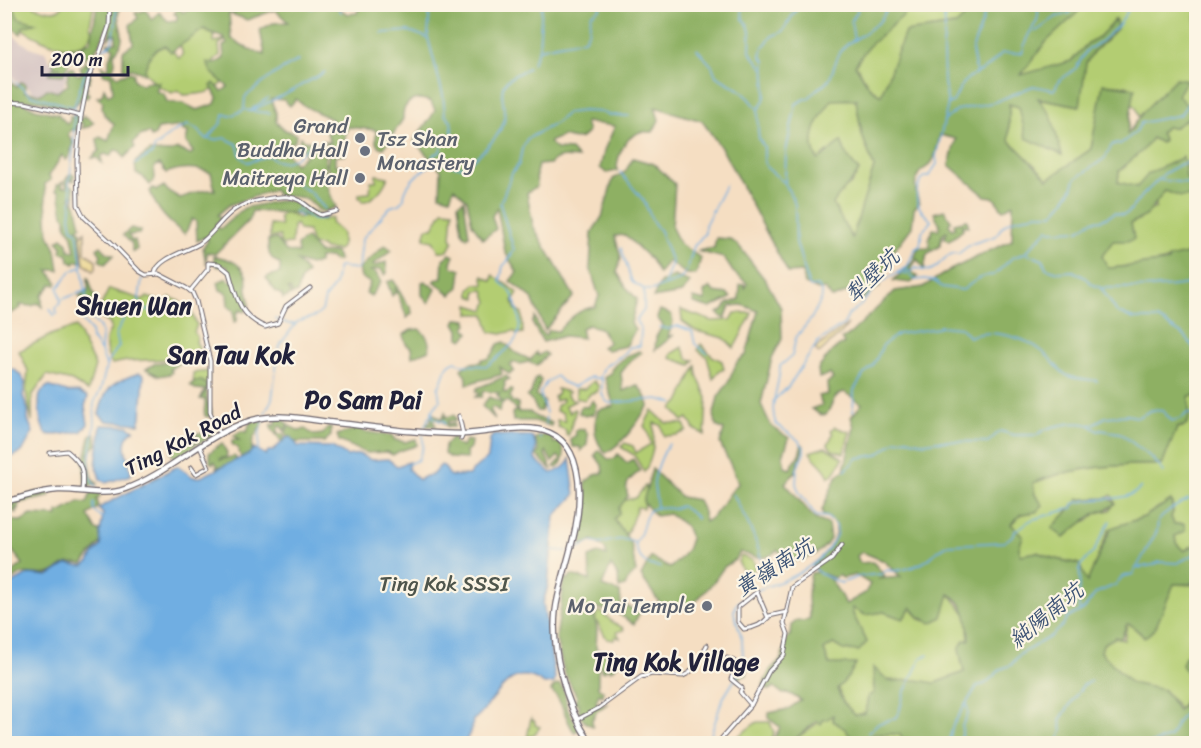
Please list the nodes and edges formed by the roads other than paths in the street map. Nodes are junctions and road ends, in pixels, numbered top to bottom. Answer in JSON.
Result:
{"nodes":[{"id":1,"x":110,"y":4,"type":"edge"},
{"id":2,"x":4,"y":102,"type":"edge"},
{"id":3,"x":81,"y":116,"type":"junction"},
{"id":4,"x":337,"y":211,"type":"dead end"},
{"id":5,"x":155,"y":274,"type":"junction"},
{"id":6,"x":310,"y":288,"type":"dead end"},
{"id":7,"x":190,"y":291,"type":"junction"},
{"id":8,"x":459,"y":416,"type":"dead end"},
{"id":9,"x":220,"y":434,"type":"junction"},
{"id":10,"x":462,"y":436,"type":"junction"},
{"id":11,"x":200,"y":447,"type":"junction"},
{"id":12,"x":50,"y":453,"type":"dead end"},
{"id":13,"x":191,"y":467,"type":"dead end"},
{"id":14,"x":82,"y":492,"type":"junction"},
{"id":15,"x":4,"y":502,"type":"edge"},
{"id":16,"x":842,"y":545,"type":"dead end"},
{"id":17,"x":787,"y":612,"type":"junction"},
{"id":18,"x":768,"y":618,"type":"junction"},
{"id":19,"x":707,"y":645,"type":"dead end"},
{"id":20,"x":727,"y":658,"type":"dead end"},
{"id":21,"x":751,"y":705,"type":"junction"},
{"id":22,"x":578,"y":719,"type":"junction"},
{"id":23,"x":591,"y":744,"type":"edge"},
{"id":24,"x":720,"y":744,"type":"edge"}],
"edges":[{"from":1,"to":3,"type":"street"},
{"from":2,"to":3,"type":"street"},
{"from":3,"to":5,"type":"street"},
{"from":4,"to":5,"type":"street"},
{"from":5,"to":7,"type":"street"},
{"from":6,"to":7,"type":"street"},
{"from":7,"to":9,"type":"street"},
{"from":8,"to":10,"type":"street"},
{"from":9,"to":10,"type":"main road","name":"Ting Kok Road"},
{"from":9,"to":11,"type":"main road","name":"Ting Kok Road"},
{"from":10,"to":22,"type":"main road","name":"Ting Kok Road"},
{"from":11,"to":13,"type":"street"},
{"from":11,"to":14,"type":"main road","name":"Ting Kok Road"},
{"from":12,"to":14,"type":"street"},
{"from":14,"to":15,"type":"main road","name":"Ting Kok Road"},
{"from":16,"to":17,"type":"street"},
{"from":17,"to":18,"type":"street"},
{"from":17,"to":21,"type":"street"},
{"from":18,"to":18,"type":"street"},
{"from":19,"to":22,"type":"street"},
{"from":20,"to":21,"type":"street"},
{"from":21,"to":24,"type":"street"},
{"from":22,"to":23,"type":"main road","name":"Ting Kok Road"}]}
